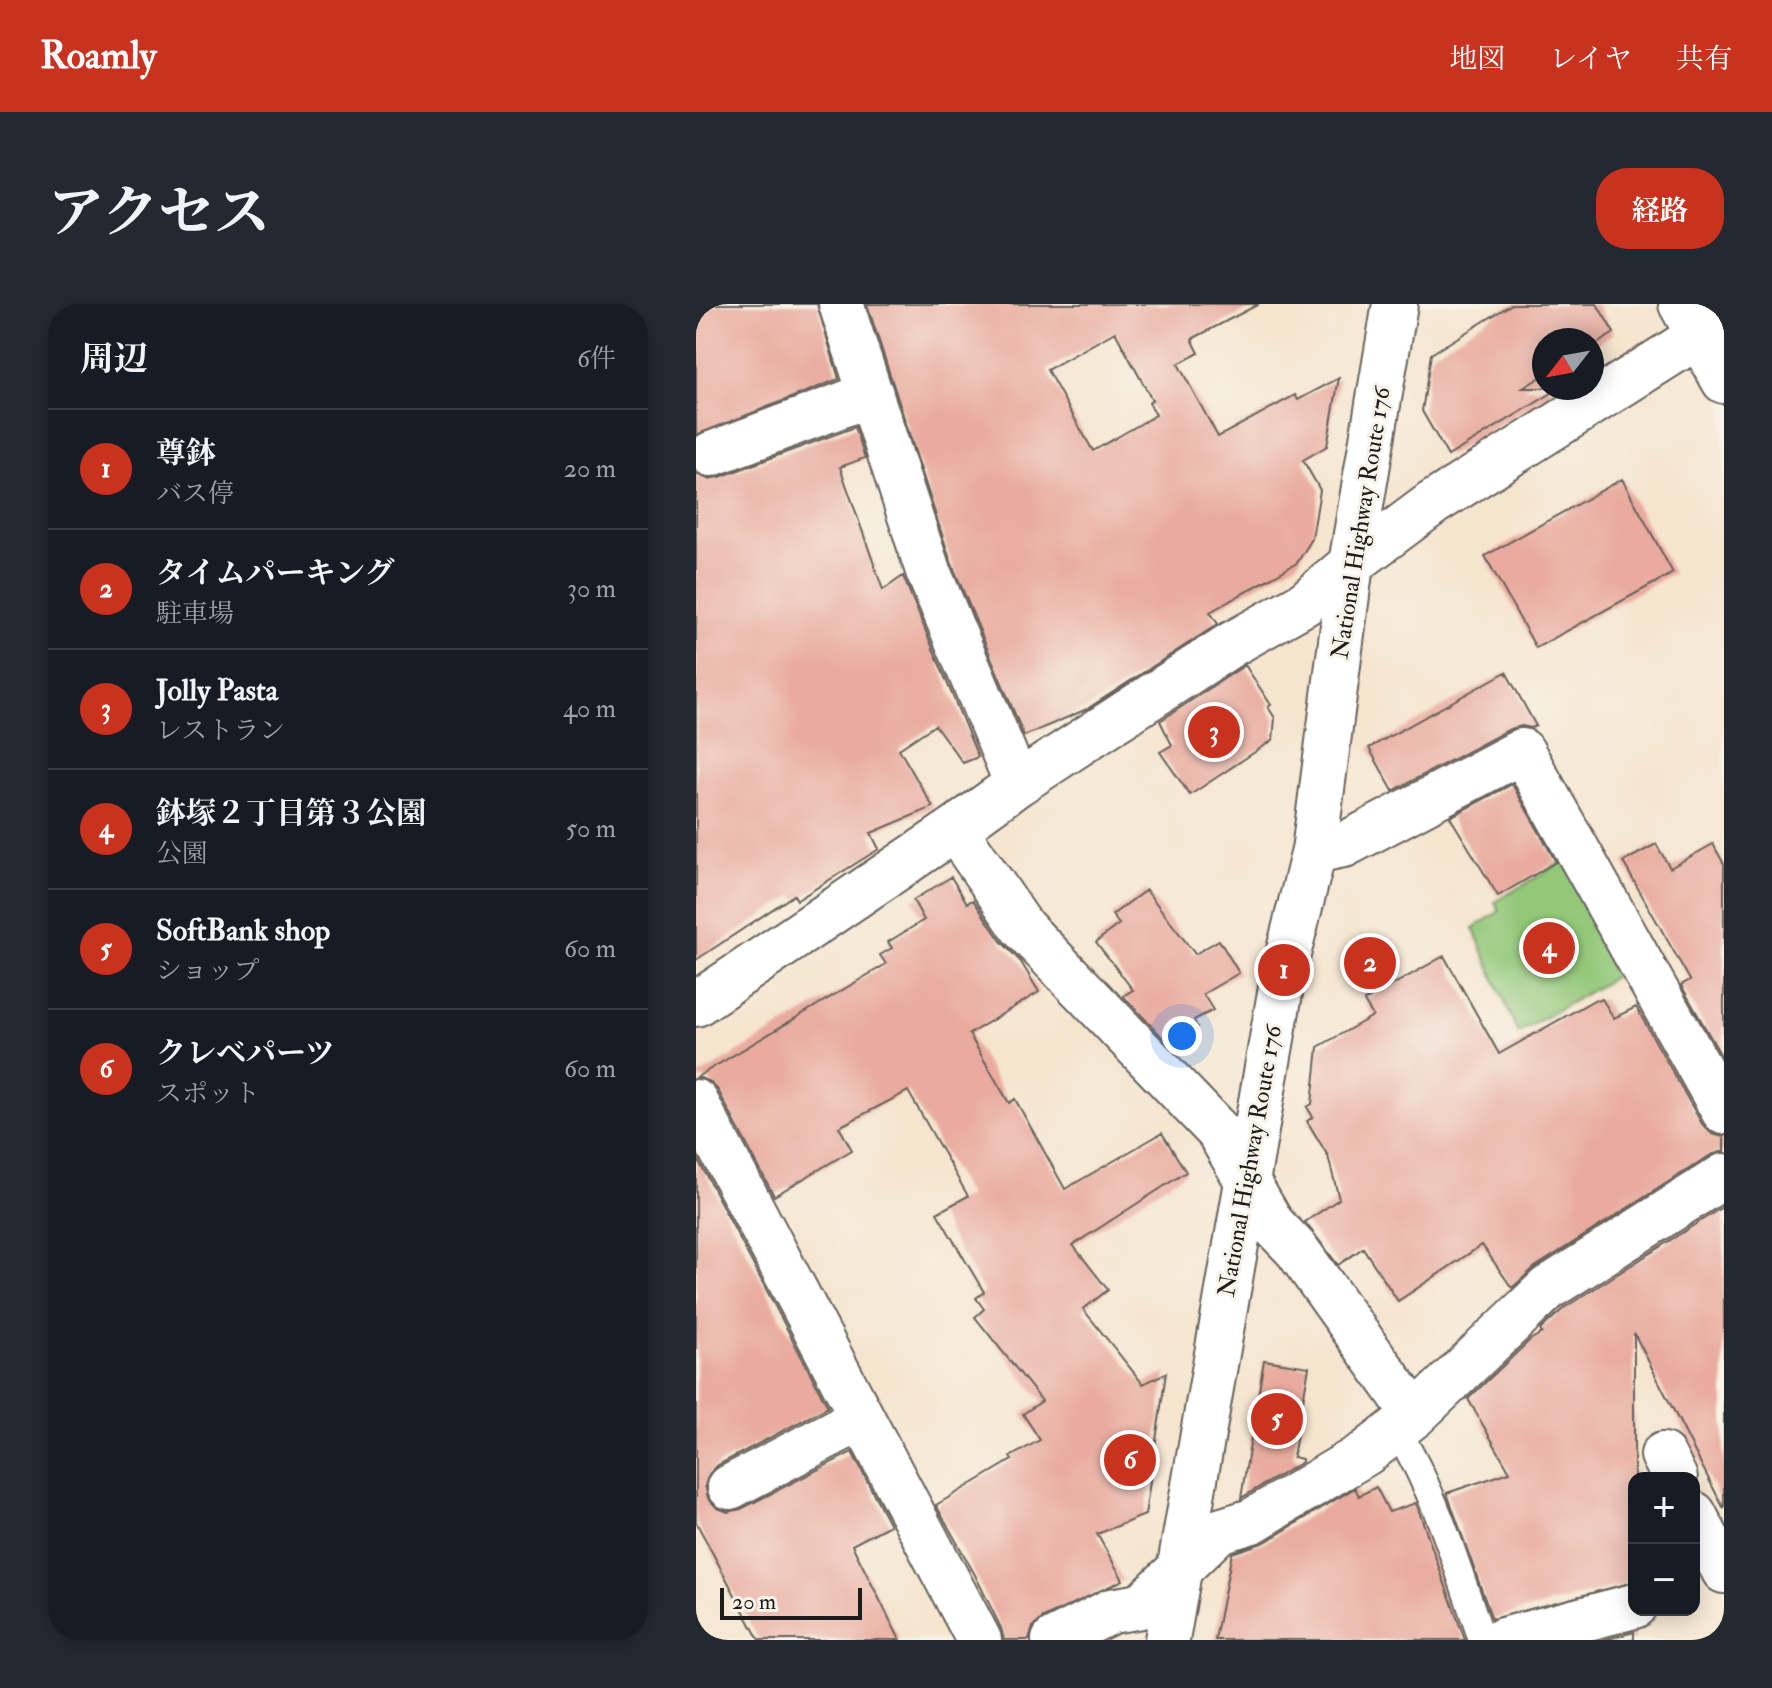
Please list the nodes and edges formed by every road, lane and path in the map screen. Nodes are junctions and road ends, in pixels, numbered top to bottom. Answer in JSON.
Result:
{"nodes":[{"id":1,"x":841,"y":304,"type":"edge"},
{"id":2,"x":1395,"y":304,"type":"edge"},
{"id":3,"x":1702,"y":319,"type":"edge"},
{"id":4,"x":1724,"y":381,"type":"edge"},
{"id":5,"x":871,"y":394,"type":"junction"},
{"id":6,"x":711,"y":454,"type":"dead end"},
{"id":7,"x":1351,"y":564,"type":"junction"},
{"id":8,"x":1017,"y":784,"type":"junction"},
{"id":9,"x":955,"y":829,"type":"junction"},
{"id":10,"x":1314,"y":851,"type":"junction"},
{"id":11,"x":696,"y":1004,"type":"edge"},
{"id":12,"x":696,"y":1102,"type":"edge"},
{"id":13,"x":1724,"y":1112,"type":"edge"},
{"id":14,"x":1724,"y":1176,"type":"edge"},
{"id":15,"x":1247,"y":1178,"type":"junction"},
{"id":16,"x":862,"y":1418,"type":"junction"},
{"id":17,"x":1405,"y":1422,"type":"junction"},
{"id":18,"x":730,"y":1487,"type":"dead end"},
{"id":19,"x":1700,"y":1525,"type":"edge"},
{"id":20,"x":1180,"y":1566,"type":"junction"},
{"id":21,"x":1724,"y":1571,"type":"edge"},
{"id":22,"x":1724,"y":1583,"type":"edge"},
{"id":23,"x":1700,"y":1589,"type":"edge"},
{"id":24,"x":1628,"y":1608,"type":"edge"},
{"id":25,"x":979,"y":1640,"type":"edge"},
{"id":26,"x":1054,"y":1640,"type":"edge"},
{"id":27,"x":1167,"y":1640,"type":"edge"},
{"id":28,"x":1482,"y":1640,"type":"edge"},
{"id":29,"x":1503,"y":1640,"type":"edge"}],
"edges":[{"from":1,"to":5,"type":"main road"},
{"from":2,"to":7,"type":"main road","name":"National Highway Route 176"},
{"from":3,"to":4,"type":"main road"},
{"from":3,"to":7,"type":"main road"},
{"from":5,"to":6,"type":"main road"},
{"from":5,"to":8,"type":"main road"},
{"from":7,"to":8,"type":"main road"},
{"from":7,"to":10,"type":"main road","name":"National Highway Route 176"},
{"from":8,"to":9,"type":"main road"},
{"from":9,"to":11,"type":"main road"},
{"from":9,"to":15,"type":"main road"},
{"from":10,"to":13,"type":"main road"},
{"from":10,"to":15,"type":"main road","name":"National Highway Route 176"},
{"from":12,"to":16,"type":"main road"},
{"from":14,"to":17,"type":"main road"},
{"from":15,"to":17,"type":"main road"},
{"from":15,"to":20,"type":"main road","name":"National Highway Route 176"},
{"from":16,"to":18,"type":"main road"},
{"from":16,"to":25,"type":"main road"},
{"from":17,"to":20,"type":"main road"},
{"from":17,"to":28,"type":"lane"},
{"from":19,"to":21,"type":"main road"},
{"from":20,"to":26,"type":"main road"},
{"from":20,"to":27,"type":"main road","name":"National Highway Route 176"},
{"from":22,"to":23,"type":"main road"},
{"from":24,"to":29,"type":"main road"}]}
